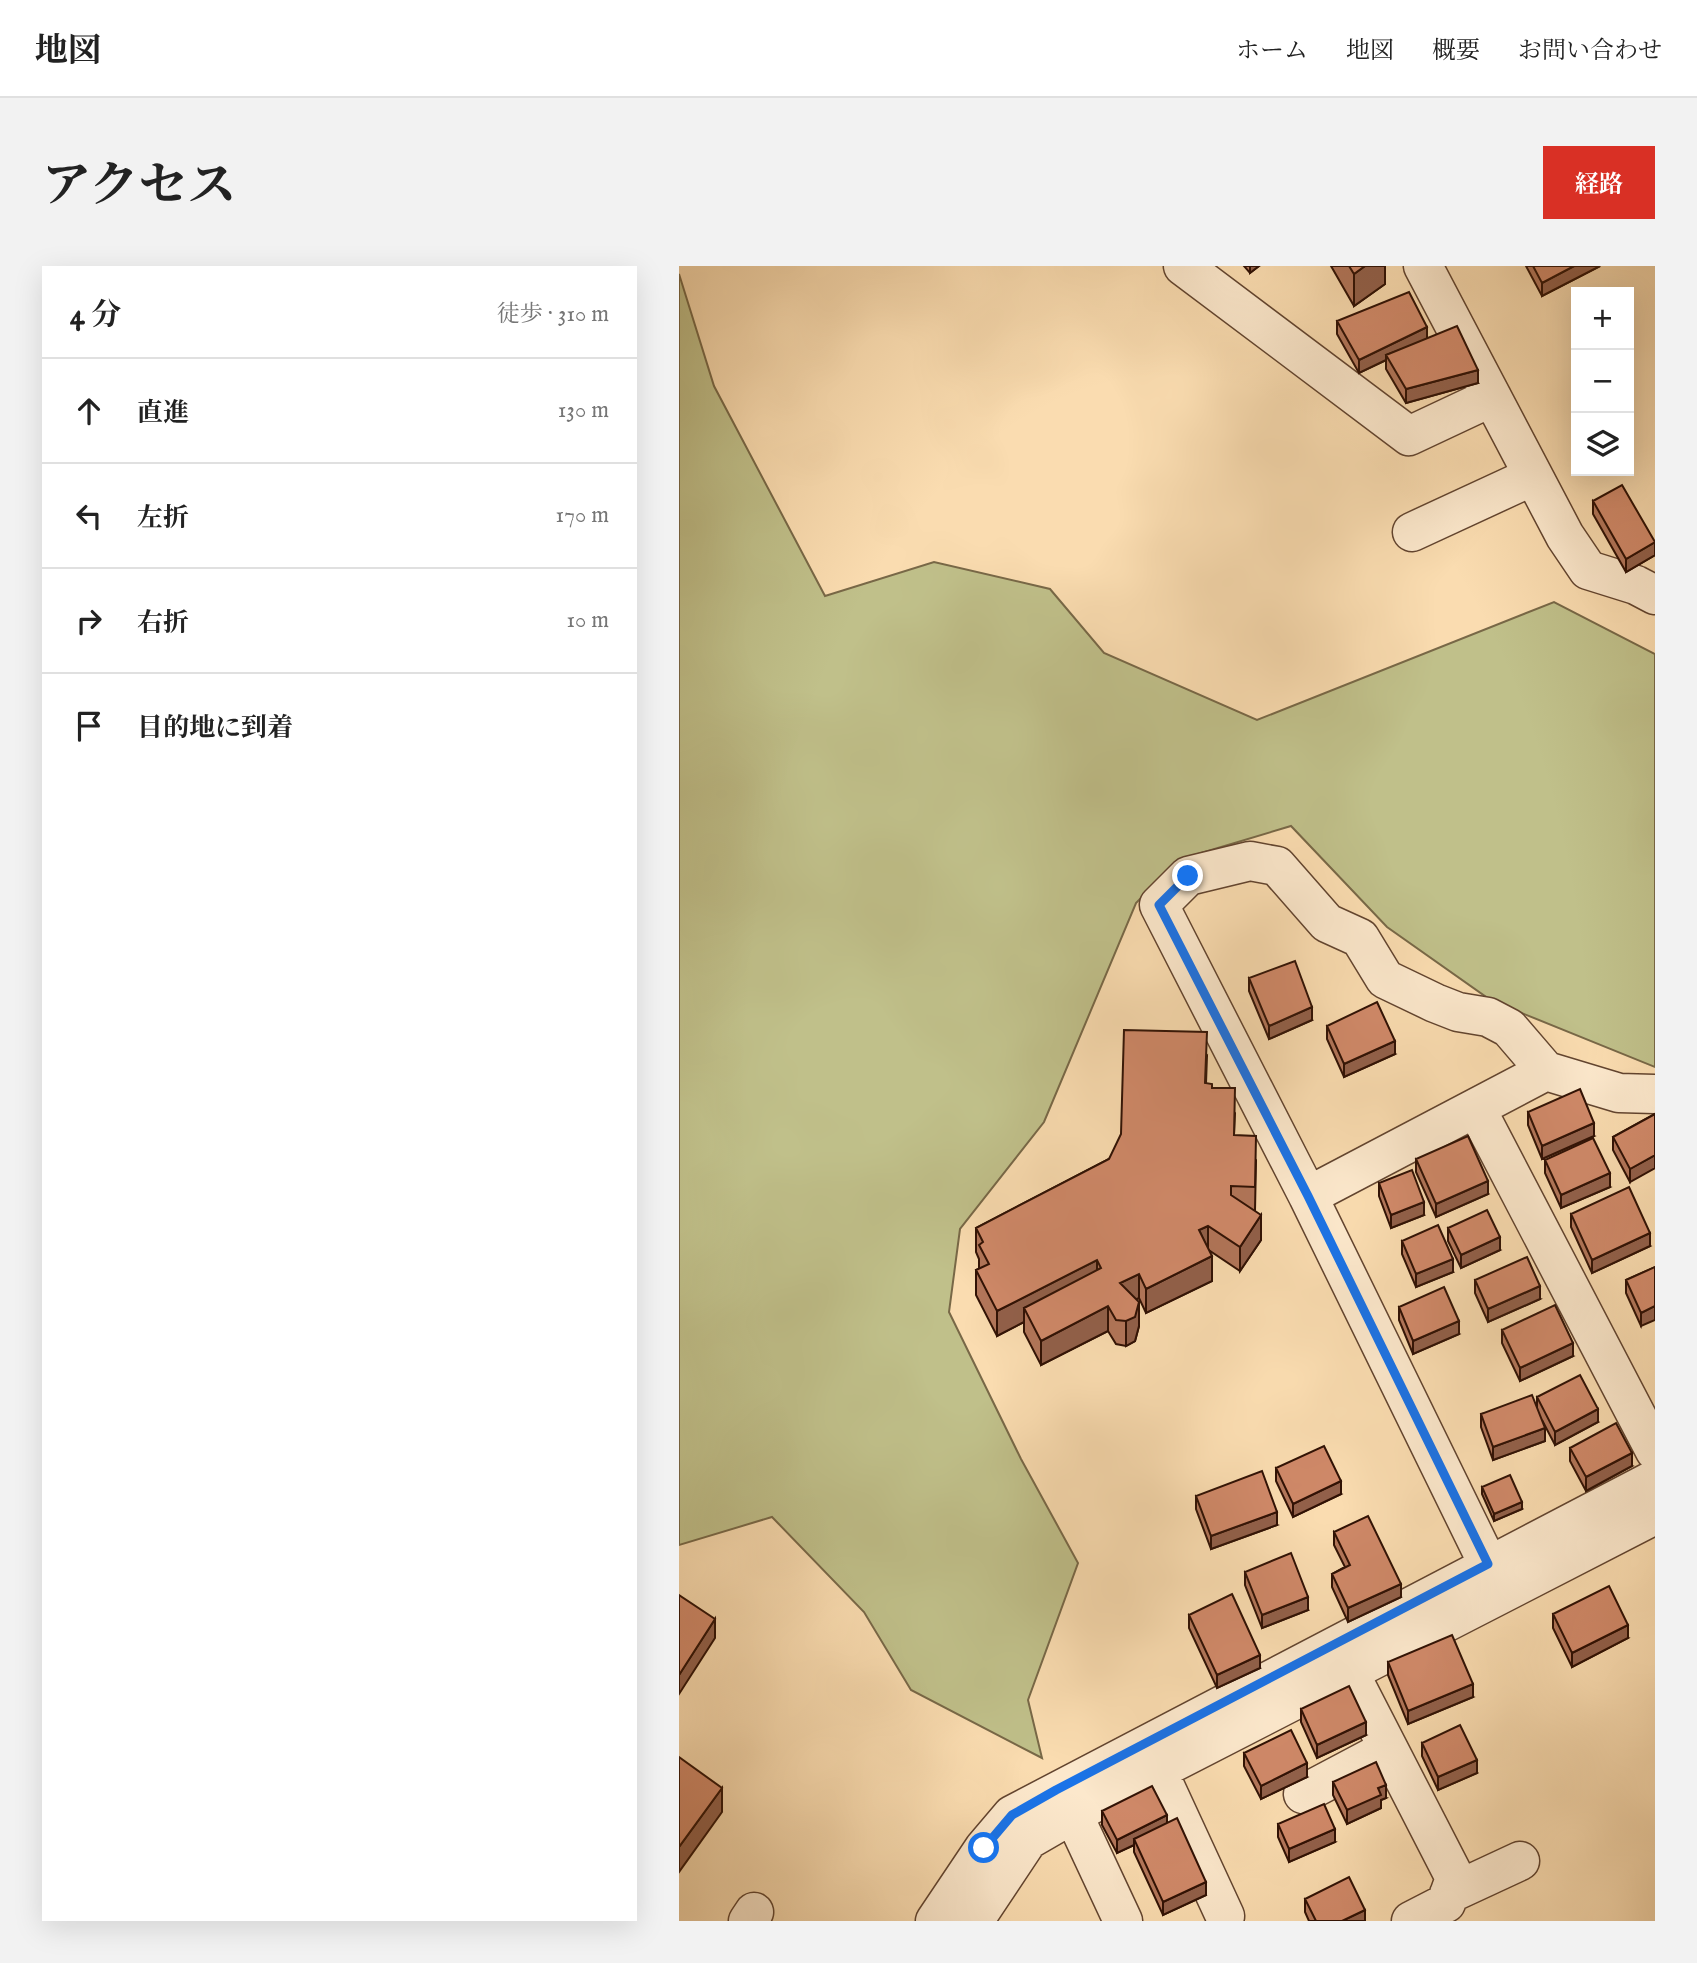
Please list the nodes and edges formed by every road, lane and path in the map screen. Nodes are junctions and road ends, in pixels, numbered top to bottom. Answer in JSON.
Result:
{"nodes":[{"id":1,"x":1183,"y":266,"type":"edge"},
{"id":2,"x":1423,"y":266,"type":"edge"},
{"id":3,"x":1492,"y":397,"type":"junction"},
{"id":4,"x":1533,"y":477,"type":"junction"},
{"id":5,"x":1412,"y":532,"type":"dead end"},
{"id":6,"x":1655,"y":595,"type":"edge"},
{"id":7,"x":1546,"y":1071,"type":"junction"},
{"id":8,"x":1655,"y":1094,"type":"edge"},
{"id":9,"x":1476,"y":1108,"type":"junction"},
{"id":10,"x":1308,"y":1196,"type":"junction"},
{"id":11,"x":1655,"y":1451,"type":"edge"},
{"id":12,"x":1655,"y":1479,"type":"edge"},
{"id":13,"x":1655,"y":1515,"type":"edge"},
{"id":14,"x":1488,"y":1564,"type":"junction"},
{"id":15,"x":1349,"y":1672,"type":"junction"},
{"id":16,"x":1388,"y":1749,"type":"junction"},
{"id":17,"x":1159,"y":1770,"type":"junction"},
{"id":18,"x":1303,"y":1794,"type":"dead end"},
{"id":19,"x":1073,"y":1814,"type":"junction"},
{"id":20,"x":1520,"y":1861,"type":"dead end"},
{"id":21,"x":1449,"y":1894,"type":"junction"},
{"id":22,"x":1225,"y":1916,"type":"dead end"},
{"id":23,"x":935,"y":1921,"type":"edge"},
{"id":24,"x":974,"y":1921,"type":"edge"},
{"id":25,"x":1123,"y":1921,"type":"edge"},
{"id":26,"x":1411,"y":1921,"type":"edge"}],
"edges":[{"from":1,"to":3,"type":"street"},
{"from":2,"to":3,"type":"street"},
{"from":3,"to":4,"type":"street"},
{"from":4,"to":5,"type":"street"},
{"from":4,"to":6,"type":"street"},
{"from":7,"to":8,"type":"street"},
{"from":7,"to":9,"type":"street"},
{"from":7,"to":10,"type":"street"},
{"from":9,"to":10,"type":"street"},
{"from":9,"to":11,"type":"street"},
{"from":10,"to":14,"type":"street"},
{"from":12,"to":14,"type":"street"},
{"from":13,"to":15,"type":"street"},
{"from":14,"to":23,"type":"street"},
{"from":15,"to":16,"type":"street"},
{"from":15,"to":17,"type":"street"},
{"from":16,"to":18,"type":"street"},
{"from":16,"to":21,"type":"street"},
{"from":17,"to":19,"type":"street"},
{"from":17,"to":22,"type":"street"},
{"from":19,"to":24,"type":"street"},
{"from":19,"to":25,"type":"street"},
{"from":20,"to":21,"type":"street"},
{"from":21,"to":26,"type":"street"}]}
